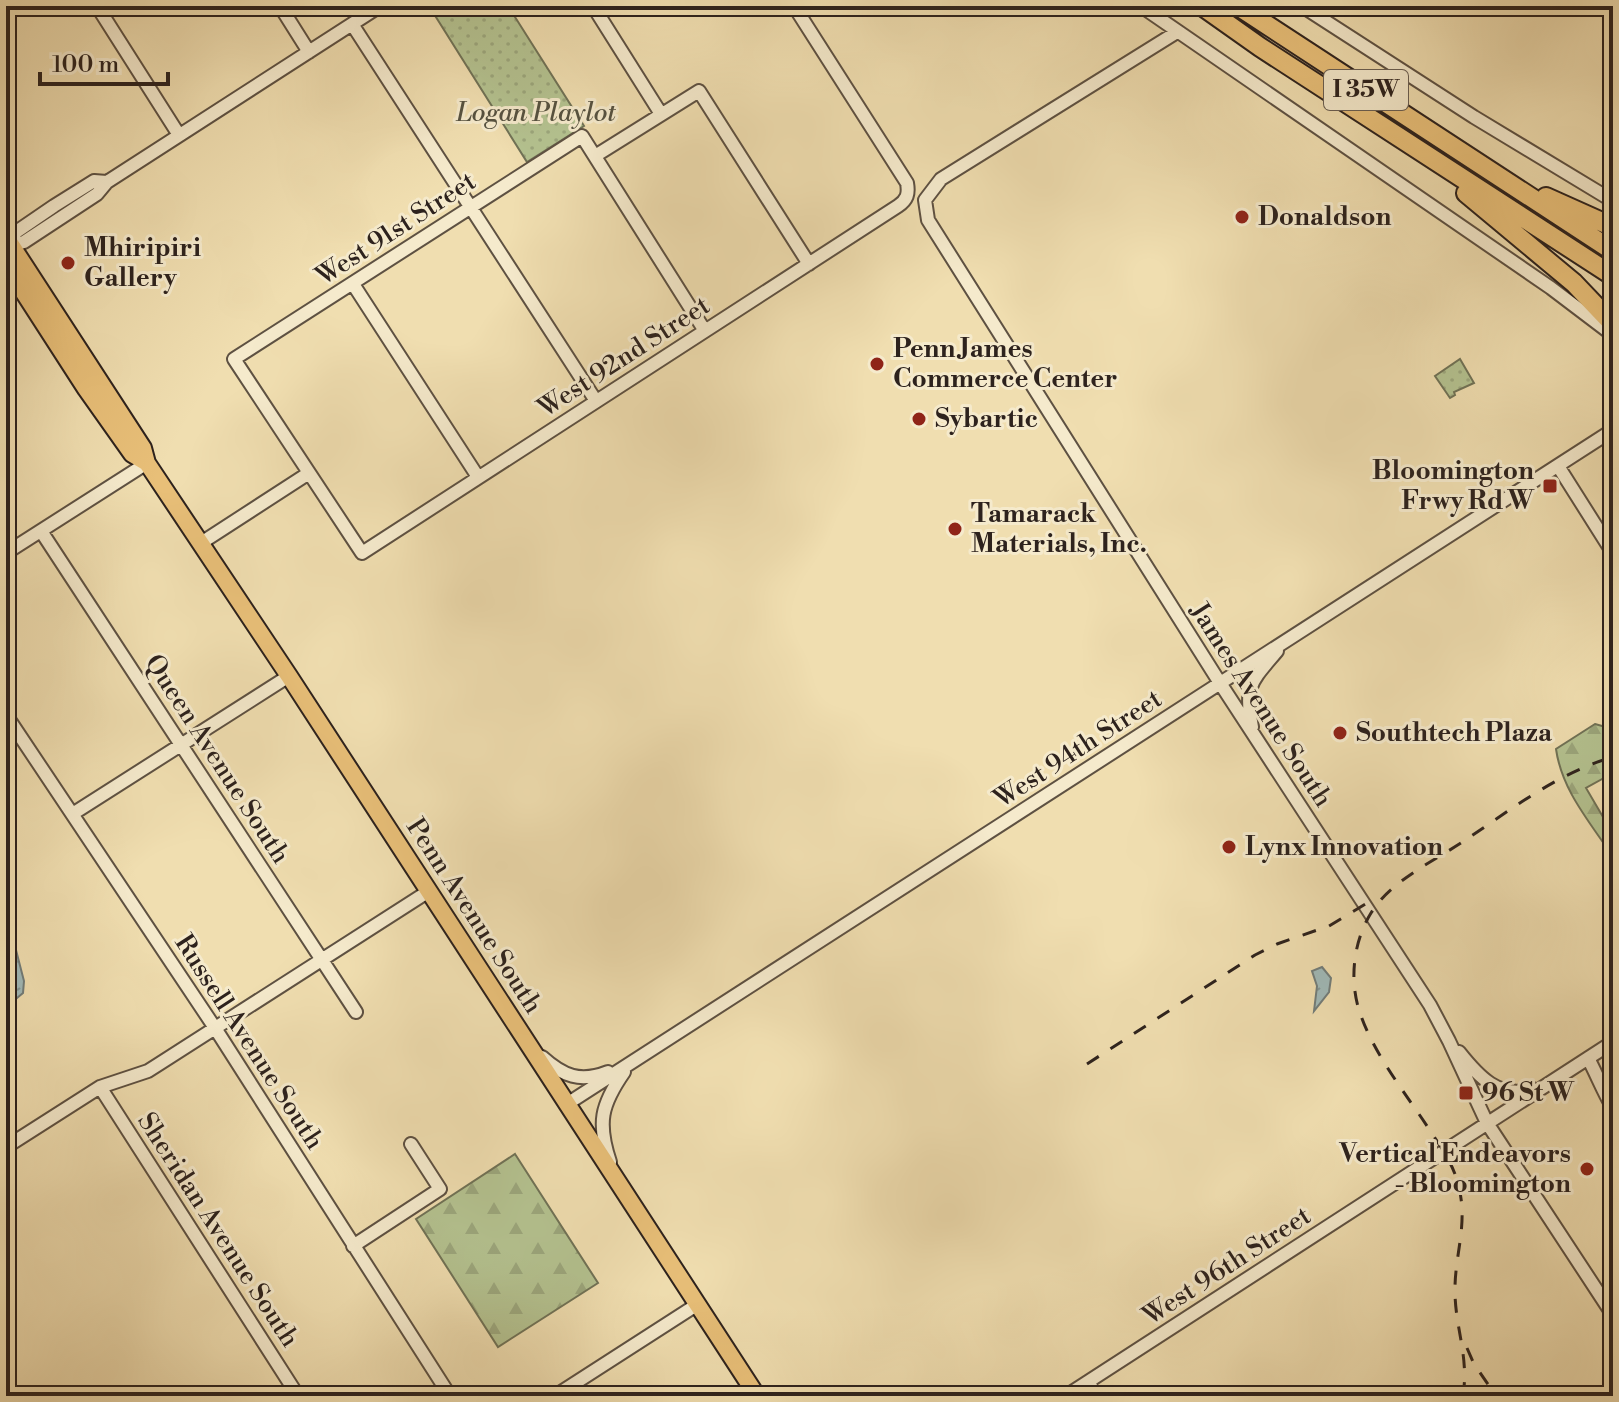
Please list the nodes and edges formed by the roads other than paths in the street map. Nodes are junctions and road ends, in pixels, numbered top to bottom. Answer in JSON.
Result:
{"nodes":[{"id":1,"x":97,"y":6,"type":"edge"},
{"id":2,"x":280,"y":6,"type":"edge"},
{"id":3,"x":380,"y":6,"type":"edge"},
{"id":4,"x":593,"y":6,"type":"edge"},
{"id":5,"x":794,"y":6,"type":"edge"},
{"id":6,"x":1141,"y":6,"type":"edge"},
{"id":7,"x":1202,"y":6,"type":"edge"},
{"id":8,"x":1238,"y":6,"type":"edge"},
{"id":9,"x":1302,"y":6,"type":"edge"},
{"id":10,"x":1328,"y":6,"type":"edge"},
{"id":11,"x":1315,"y":15,"type":"junction"},
{"id":12,"x":352,"y":24,"type":"junction"},
{"id":13,"x":1177,"y":32,"type":"junction"},
{"id":14,"x":309,"y":52,"type":"junction"},
{"id":15,"x":661,"y":114,"type":"junction"},
{"id":16,"x":179,"y":135,"type":"junction"},
{"id":17,"x":1403,"y":139,"type":"junction"},
{"id":18,"x":595,"y":156,"type":"junction"},
{"id":19,"x":1495,"y":175,"type":"junction"},
{"id":20,"x":1613,"y":201,"type":"edge"},
{"id":21,"x":470,"y":208,"type":"junction"},
{"id":22,"x":1613,"y":227,"type":"edge"},
{"id":23,"x":7,"y":243,"type":"edge"},
{"id":24,"x":1613,"y":251,"type":"edge"},
{"id":25,"x":809,"y":264,"type":"junction"},
{"id":26,"x":6,"y":265,"type":"edge"},
{"id":27,"x":1613,"y":276,"type":"edge"},
{"id":28,"x":353,"y":284,"type":"junction"},
{"id":29,"x":1613,"y":324,"type":"edge"},
{"id":30,"x":705,"y":331,"type":"junction"},
{"id":31,"x":1613,"y":335,"type":"edge"},
{"id":32,"x":596,"y":401,"type":"junction"},
{"id":33,"x":1613,"y":430,"type":"edge"},
{"id":34,"x":147,"y":463,"type":"junction"},
{"id":35,"x":1558,"y":466,"type":"junction"},
{"id":36,"x":309,"y":473,"type":"junction"},
{"id":37,"x":478,"y":477,"type":"junction"},
{"id":38,"x":41,"y":531,"type":"junction"},
{"id":39,"x":201,"y":543,"type":"junction"},
{"id":40,"x":6,"y":553,"type":"edge"},
{"id":41,"x":1613,"y":553,"type":"edge"},
{"id":42,"x":1284,"y":642,"type":"junction"},
{"id":43,"x":289,"y":676,"type":"junction"},
{"id":44,"x":1220,"y":683,"type":"junction"},
{"id":45,"x":6,"y":715,"type":"edge"},
{"id":46,"x":1254,"y":734,"type":"junction"},
{"id":47,"x":182,"y":745,"type":"junction"},
{"id":48,"x":74,"y":813,"type":"junction"},
{"id":49,"x":429,"y":891,"type":"junction"},
{"id":50,"x":322,"y":959,"type":"junction"},
{"id":51,"x":356,"y":1012,"type":"dead end"},
{"id":52,"x":215,"y":1028,"type":"junction"},
{"id":53,"x":1449,"y":1041,"type":"junction"},
{"id":54,"x":1613,"y":1042,"type":"edge"},
{"id":55,"x":531,"y":1047,"type":"junction"},
{"id":56,"x":1588,"y":1058,"type":"junction"},
{"id":57,"x":630,"y":1064,"type":"junction"},
{"id":58,"x":1544,"y":1086,"type":"junction"},
{"id":59,"x":100,"y":1087,"type":"junction"},
{"id":60,"x":567,"y":1104,"type":"junction"},
{"id":61,"x":1613,"y":1108,"type":"edge"},
{"id":62,"x":1487,"y":1123,"type":"junction"},
{"id":63,"x":411,"y":1144,"type":"dead end"},
{"id":64,"x":6,"y":1147,"type":"edge"},
{"id":65,"x":613,"y":1173,"type":"junction"},
{"id":66,"x":353,"y":1246,"type":"junction"},
{"id":67,"x":698,"y":1304,"type":"junction"},
{"id":68,"x":1613,"y":1315,"type":"edge"},
{"id":69,"x":1088,"y":1382,"type":"junction"},
{"id":70,"x":298,"y":1396,"type":"edge"},
{"id":71,"x":450,"y":1396,"type":"edge"},
{"id":72,"x":555,"y":1396,"type":"edge"},
{"id":73,"x":757,"y":1396,"type":"edge"},
{"id":74,"x":1066,"y":1396,"type":"edge"},
{"id":75,"x":1097,"y":1396,"type":"edge"}],
"edges":[{"from":1,"to":16,"type":"street"},
{"from":2,"to":14,"type":"street"},
{"from":3,"to":12,"type":"street"},
{"from":4,"to":15,"type":"street"},
{"from":5,"to":25,"type":"street","name":"West 92nd Street"},
{"from":6,"to":13,"type":"street"},
{"from":7,"to":17,"type":"highway","number":"I 35W"},
{"from":8,"to":19,"type":"highway","number":"I 35W"},
{"from":9,"to":11,"type":"street"},
{"from":10,"to":11,"type":"street"},
{"from":11,"to":20,"type":"street"},
{"from":12,"to":14,"type":"street"},
{"from":12,"to":21,"type":"street"},
{"from":13,"to":31,"type":"street"},
{"from":13,"to":44,"type":"street","name":"James Avenue South"},
{"from":14,"to":16,"type":"street"},
{"from":15,"to":18,"type":"street"},
{"from":15,"to":25,"type":"street"},
{"from":16,"to":23,"type":"street"},
{"from":17,"to":27,"type":"highway","number":"I 35W"},
{"from":17,"to":29,"type":"highway"},
{"from":18,"to":21,"type":"street","name":"West 91st Street"},
{"from":18,"to":30,"type":"street"},
{"from":19,"to":22,"type":"highway"},
{"from":19,"to":24,"type":"highway","number":"I 35W"},
{"from":21,"to":28,"type":"street","name":"West 91st Street"},
{"from":21,"to":32,"type":"street"},
{"from":23,"to":34,"type":"main road","name":"Penn Avenue South"},
{"from":25,"to":30,"type":"street","name":"West 92nd Street"},
{"from":26,"to":34,"type":"main road","name":"Penn Avenue South"},
{"from":28,"to":36,"type":"street","name":"West 91st Street"},
{"from":28,"to":37,"type":"street"},
{"from":30,"to":32,"type":"street","name":"West 92nd Street"},
{"from":32,"to":37,"type":"street","name":"West 92nd Street"},
{"from":33,"to":35,"type":"street","name":"West 94th Street"},
{"from":34,"to":38,"type":"street"},
{"from":34,"to":39,"type":"main road","name":"Penn Avenue South"},
{"from":35,"to":41,"type":"street"},
{"from":35,"to":42,"type":"street","name":"West 94th Street"},
{"from":36,"to":37,"type":"street","name":"West 92nd Street"},
{"from":36,"to":39,"type":"street"},
{"from":38,"to":40,"type":"street"},
{"from":38,"to":47,"type":"street","name":"Queen Avenue South"},
{"from":39,"to":43,"type":"main road","name":"Penn Avenue South"},
{"from":42,"to":44,"type":"street","name":"West 94th Street"},
{"from":42,"to":46,"type":"street"},
{"from":43,"to":47,"type":"street"},
{"from":43,"to":49,"type":"main road","name":"Penn Avenue South"},
{"from":44,"to":46,"type":"street","name":"James Avenue South"},
{"from":44,"to":57,"type":"street","name":"West 94th Street"},
{"from":45,"to":48,"type":"street","name":"Russell Avenue South"},
{"from":46,"to":53,"type":"street","name":"James Avenue South"},
{"from":47,"to":48,"type":"street"},
{"from":47,"to":50,"type":"street","name":"Queen Avenue South"},
{"from":48,"to":52,"type":"street","name":"Russell Avenue South"},
{"from":49,"to":50,"type":"street"},
{"from":49,"to":55,"type":"main road","name":"Penn Avenue South"},
{"from":50,"to":51,"type":"street","name":"Queen Avenue South"},
{"from":50,"to":52,"type":"street"},
{"from":52,"to":59,"type":"street"},
{"from":52,"to":66,"type":"street","name":"Russell Avenue South"},
{"from":53,"to":58,"type":"street"},
{"from":53,"to":62,"type":"street","name":"James Avenue South"},
{"from":54,"to":56,"type":"street","name":"West 96th Street"},
{"from":55,"to":57,"type":"street"},
{"from":55,"to":60,"type":"main road","name":"Penn Avenue South"},
{"from":56,"to":58,"type":"street","name":"West 96th Street"},
{"from":56,"to":61,"type":"street"},
{"from":57,"to":60,"type":"street","name":"West 94th Street"},
{"from":57,"to":65,"type":"street"},
{"from":58,"to":62,"type":"street","name":"West 96th Street"},
{"from":59,"to":64,"type":"street"},
{"from":59,"to":70,"type":"street","name":"Sheridan Avenue South"},
{"from":60,"to":65,"type":"main road","name":"Penn Avenue South"},
{"from":62,"to":68,"type":"street","name":"James Avenue South"},
{"from":62,"to":69,"type":"street","name":"West 96th Street"},
{"from":63,"to":66,"type":"street"},
{"from":65,"to":67,"type":"main road","name":"Penn Avenue South"},
{"from":66,"to":71,"type":"street","name":"Russell Avenue South"},
{"from":67,"to":72,"type":"street"},
{"from":67,"to":73,"type":"main road","name":"Penn Avenue South"},
{"from":69,"to":74,"type":"street","name":"West 96th Street"},
{"from":69,"to":75,"type":"street"}]}
